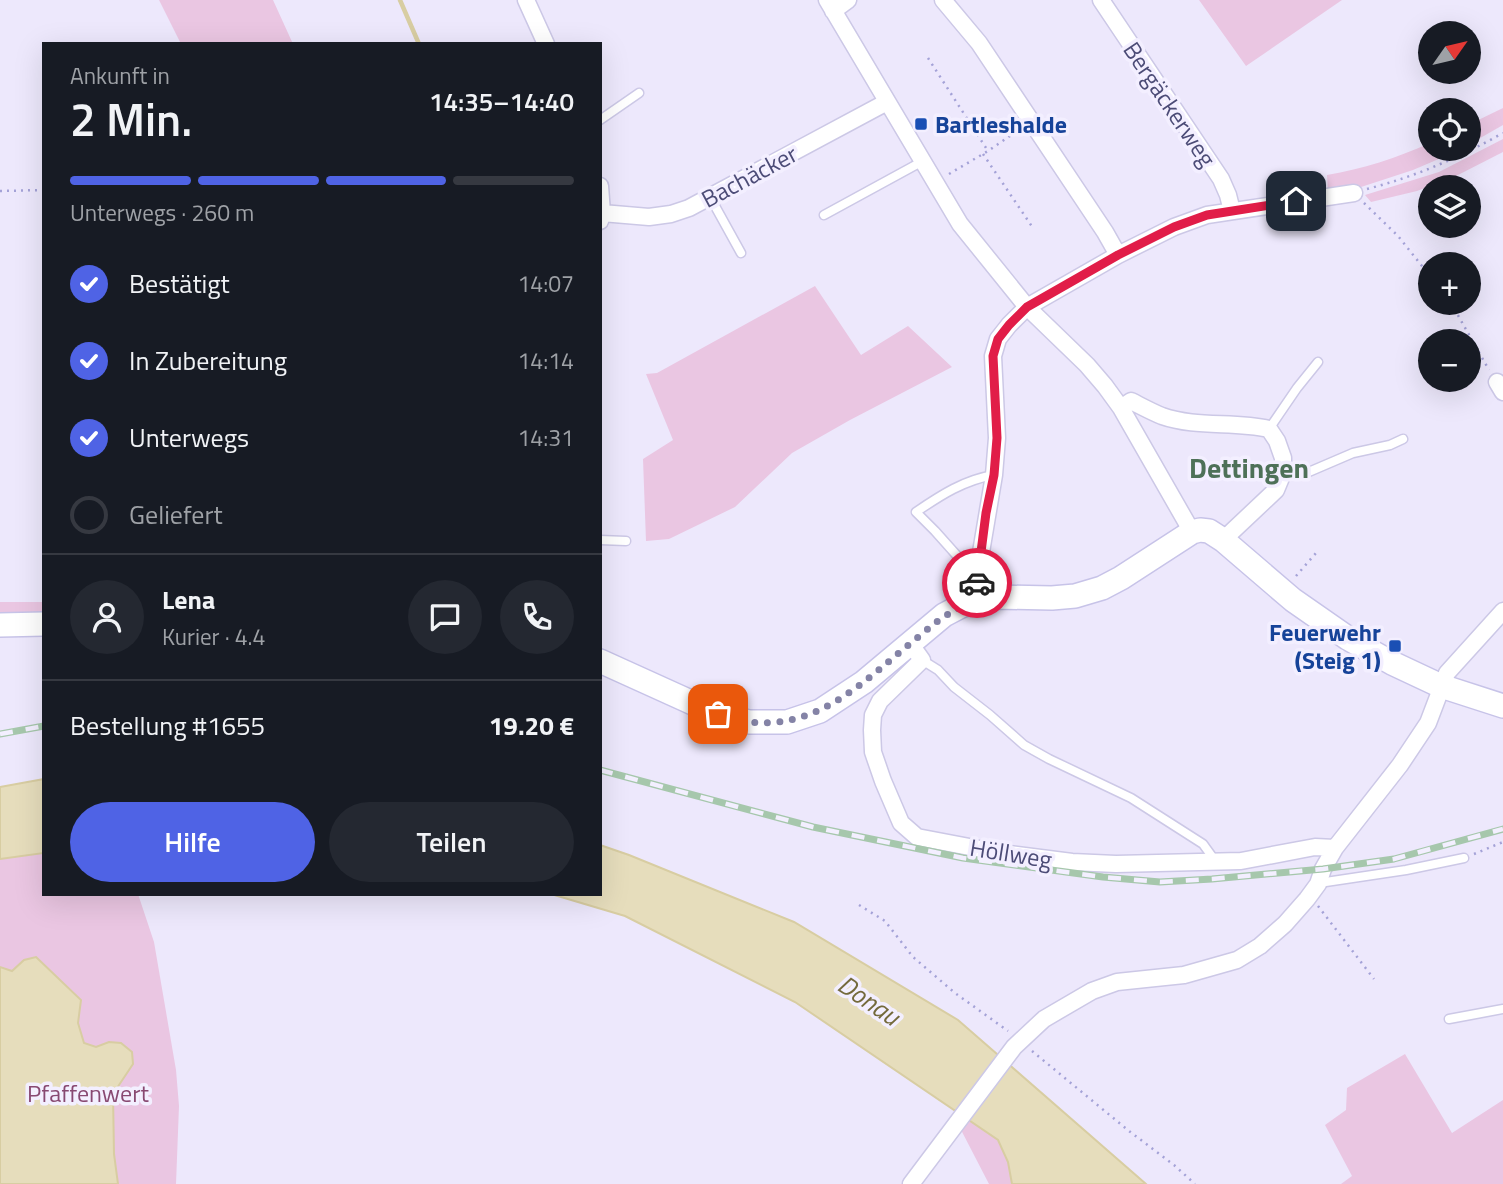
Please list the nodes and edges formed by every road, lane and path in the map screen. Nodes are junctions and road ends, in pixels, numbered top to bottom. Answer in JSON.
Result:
{"nodes":[{"id":1,"x":526,"y":0,"type":"edge"},
{"id":2,"x":848,"y":0,"type":"edge"},
{"id":3,"x":943,"y":0,"type":"edge"},
{"id":4,"x":1101,"y":0,"type":"edge"},
{"id":5,"x":830,"y":6,"type":"edge"},
{"id":6,"x":545,"y":42,"type":"edge"},
{"id":7,"x":928,"y":58,"type":"dead end"},
{"id":8,"x":639,"y":93,"type":"dead end"},
{"id":9,"x":887,"y":102,"type":"junction"},
{"id":10,"x":602,"y":119,"type":"edge"},
{"id":11,"x":1032,"y":121,"type":"junction"},
{"id":12,"x":1503,"y":133,"type":"edge"},
{"id":13,"x":988,"y":151,"type":"junction"},
{"id":14,"x":983,"y":154,"type":"junction"},
{"id":15,"x":923,"y":161,"type":"junction"},
{"id":16,"x":935,"y":182,"type":"junction"},
{"id":17,"x":42,"y":190,"type":"edge"},
{"id":18,"x":0,"y":191,"type":"edge"},
{"id":19,"x":1354,"y":193,"type":"junction"},
{"id":20,"x":710,"y":197,"type":"junction"},
{"id":21,"x":1232,"y":211,"type":"junction"},
{"id":22,"x":824,"y":215,"type":"dead end"},
{"id":23,"x":602,"y":217,"type":"edge"},
{"id":24,"x":1033,"y":228,"type":"dead end"},
{"id":25,"x":741,"y":253,"type":"dead end"},
{"id":26,"x":1118,"y":255,"type":"junction"},
{"id":27,"x":1418,"y":261,"type":"edge"},
{"id":28,"x":1027,"y":307,"type":"junction"},
{"id":29,"x":1458,"y":315,"type":"edge"},
{"id":30,"x":1318,"y":362,"type":"dead end"},
{"id":31,"x":1500,"y":387,"type":"edge"},
{"id":32,"x":1121,"y":408,"type":"junction"},
{"id":33,"x":1269,"y":429,"type":"junction"},
{"id":34,"x":1403,"y":439,"type":"dead end"},
{"id":35,"x":1283,"y":473,"type":"junction"},
{"id":36,"x":994,"y":475,"type":"junction"},
{"id":37,"x":1192,"y":532,"type":"junction"},
{"id":38,"x":602,"y":540,"type":"edge"},
{"id":39,"x":1223,"y":540,"type":"junction"},
{"id":40,"x":626,"y":541,"type":"dead end"},
{"id":41,"x":1316,"y":553,"type":"dead end"},
{"id":42,"x":978,"y":570,"type":"junction"},
{"id":43,"x":1285,"y":594,"type":"junction"},
{"id":44,"x":981,"y":600,"type":"junction"},
{"id":45,"x":1503,"y":611,"type":"edge"},
{"id":46,"x":42,"y":624,"type":"edge"},
{"id":47,"x":0,"y":625,"type":"edge"},
{"id":48,"x":916,"y":651,"type":"junction"},
{"id":49,"x":602,"y":662,"type":"edge"},
{"id":50,"x":1441,"y":686,"type":"junction"},
{"id":51,"x":1503,"y":706,"type":"edge"},
{"id":52,"x":1503,"y":842,"type":"edge"},
{"id":53,"x":1335,"y":848,"type":"junction"},
{"id":54,"x":1464,"y":858,"type":"joint"},
{"id":55,"x":1216,"y":862,"type":"junction"},
{"id":56,"x":1314,"y":890,"type":"junction"},
{"id":57,"x":859,"y":905,"type":"dead end"},
{"id":58,"x":1374,"y":978,"type":"dead end"},
{"id":59,"x":1503,"y":1009,"type":"edge"},
{"id":60,"x":1449,"y":1019,"type":"dead end"},
{"id":61,"x":1017,"y":1043,"type":"junction"},
{"id":62,"x":914,"y":1180,"type":"edge"},
{"id":63,"x":1195,"y":1184,"type":"edge"}],
"edges":[{"from":1,"to":6,"type":"street"},
{"from":2,"to":5,"type":"street"},
{"from":3,"to":11,"type":"street"},
{"from":4,"to":21,"type":"street","name":"Bergäckerweg"},
{"from":5,"to":9,"type":"street"},
{"from":7,"to":13,"type":"path"},
{"from":8,"to":10,"type":"lane"},
{"from":9,"to":15,"type":"street"},
{"from":9,"to":20,"type":"street","name":"Bachäcker"},
{"from":11,"to":13,"type":"path"},
{"from":11,"to":26,"type":"street"},
{"from":12,"to":19,"type":"path"},
{"from":13,"to":14,"type":"path"},
{"from":14,"to":16,"type":"path"},
{"from":14,"to":24,"type":"path"},
{"from":15,"to":16,"type":"street"},
{"from":15,"to":22,"type":"lane"},
{"from":16,"to":28,"type":"street"},
{"from":17,"to":18,"type":"path"},
{"from":19,"to":21,"type":"street"},
{"from":19,"to":27,"type":"path"},
{"from":20,"to":23,"type":"street","name":"Bachäcker"},
{"from":20,"to":25,"type":"lane"},
{"from":21,"to":26,"type":"street"},
{"from":26,"to":28,"type":"street"},
{"from":28,"to":32,"type":"street"},
{"from":28,"to":36,"type":"street"},
{"from":29,"to":31,"type":"path"},
{"from":30,"to":33,"type":"lane"},
{"from":32,"to":33,"type":"street"},
{"from":32,"to":37,"type":"street"},
{"from":33,"to":35,"type":"street"},
{"from":34,"to":35,"type":"lane"},
{"from":35,"to":39,"type":"street"},
{"from":36,"to":42,"type":"street"},
{"from":36,"to":42,"type":"lane"},
{"from":37,"to":39,"type":"main road"},
{"from":37,"to":44,"type":"main road"},
{"from":38,"to":40,"type":"lane"},
{"from":39,"to":43,"type":"main road"},
{"from":41,"to":43,"type":"path"},
{"from":42,"to":44,"type":"street"},
{"from":43,"to":50,"type":"main road"},
{"from":44,"to":48,"type":"main road"},
{"from":45,"to":50,"type":"street"},
{"from":46,"to":47,"type":"main road"},
{"from":48,"to":49,"type":"main road"},
{"from":48,"to":55,"type":"lane"},
{"from":48,"to":55,"type":"street","name":"Höllweg"},
{"from":50,"to":51,"type":"main road"},
{"from":50,"to":53,"type":"street"},
{"from":52,"to":54,"type":"path"},
{"from":53,"to":55,"type":"street","name":"Höllweg"},
{"from":53,"to":56,"type":"street"},
{"from":54,"to":56,"type":"lane"},
{"from":56,"to":58,"type":"path"},
{"from":56,"to":61,"type":"street"},
{"from":57,"to":61,"type":"path"},
{"from":59,"to":60,"type":"lane"},
{"from":61,"to":62,"type":"street"},
{"from":61,"to":63,"type":"path"}]}
